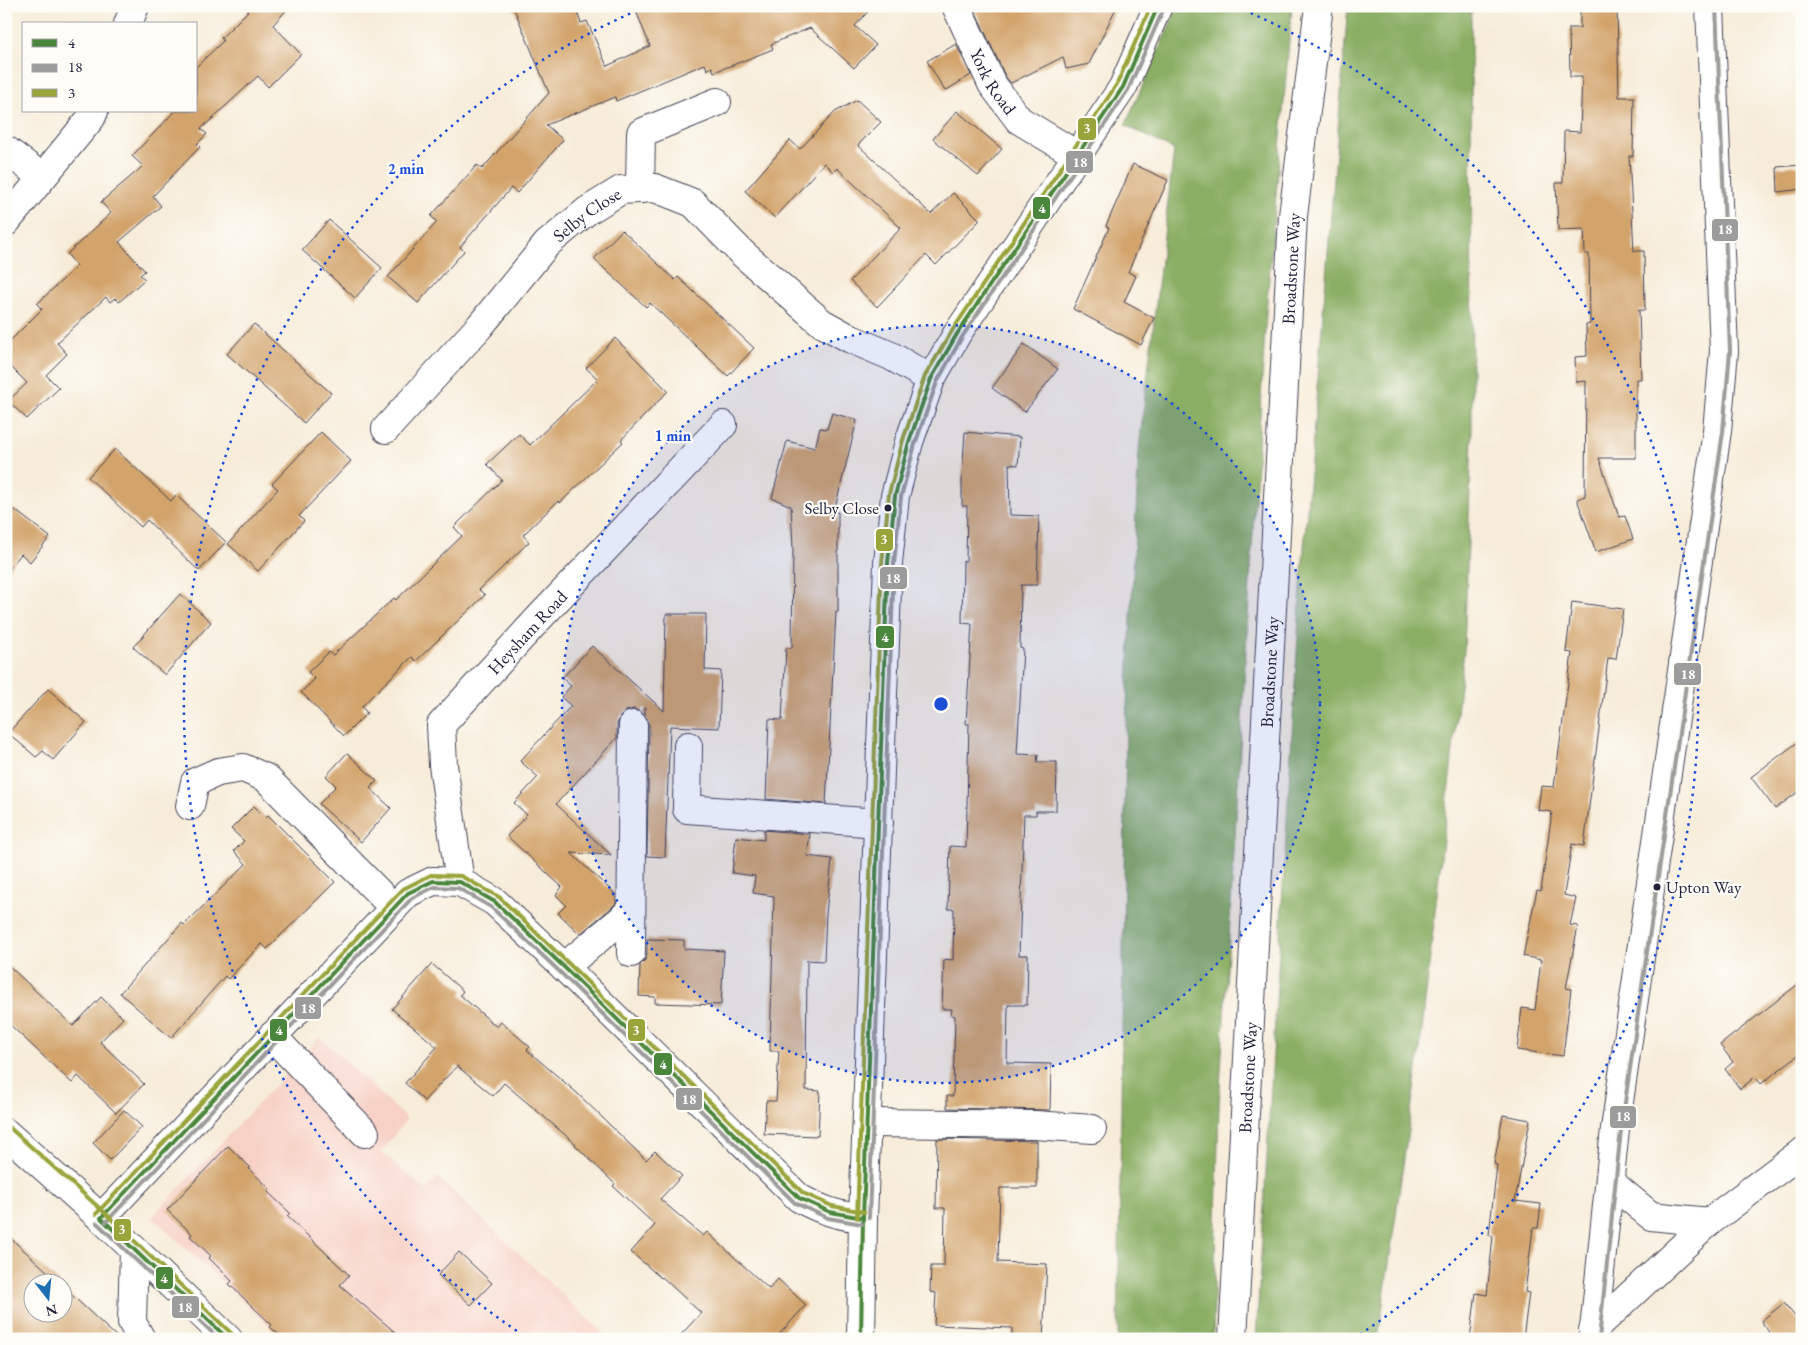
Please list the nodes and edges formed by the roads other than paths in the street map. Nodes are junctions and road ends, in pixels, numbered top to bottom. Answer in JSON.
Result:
{"nodes":[{"id":1,"x":135,"y":6,"type":"edge"},
{"id":2,"x":956,"y":6,"type":"edge"},
{"id":3,"x":1158,"y":6,"type":"edge"},
{"id":4,"x":1319,"y":6,"type":"edge"},
{"id":5,"x":1710,"y":6,"type":"edge"},
{"id":6,"x":129,"y":22,"type":"edge"},
{"id":7,"x":718,"y":102,"type":"dead end"},
{"id":8,"x":94,"y":112,"type":"edge"},
{"id":9,"x":6,"y":150,"type":"edge"},
{"id":10,"x":1077,"y":154,"type":"junction"},
{"id":11,"x":42,"y":177,"type":"junction"},
{"id":12,"x":640,"y":189,"type":"junction"},
{"id":13,"x":6,"y":222,"type":"edge"},
{"id":14,"x":931,"y":379,"type":"junction"},
{"id":15,"x":723,"y":425,"type":"dead end"},
{"id":16,"x":386,"y":429,"type":"dead end"},
{"id":17,"x":633,"y":725,"type":"dead end"},
{"id":18,"x":688,"y":746,"type":"dead end"},
{"id":19,"x":190,"y":806,"type":"dead end"},
{"id":20,"x":879,"y":823,"type":"junction"},
{"id":21,"x":460,"y":882,"type":"junction"},
{"id":22,"x":394,"y":908,"type":"junction"},
{"id":23,"x":631,"y":909,"type":"junction"},
{"id":24,"x":631,"y":953,"type":"dead end"},
{"id":25,"x":564,"y":967,"type":"junction"},
{"id":26,"x":272,"y":1036,"type":"junction"},
{"id":27,"x":868,"y":1123,"type":"junction"},
{"id":28,"x":1092,"y":1129,"type":"dead end"},
{"id":29,"x":6,"y":1133,"type":"edge"},
{"id":30,"x":364,"y":1133,"type":"dead end"},
{"id":31,"x":1802,"y":1152,"type":"edge"},
{"id":32,"x":1610,"y":1182,"type":"junction"},
{"id":33,"x":863,"y":1218,"type":"junction"},
{"id":34,"x":105,"y":1222,"type":"junction"},
{"id":35,"x":1709,"y":1222,"type":"junction"},
{"id":36,"x":134,"y":1250,"type":"junction"},
{"id":37,"x":1593,"y":1334,"type":"edge"},
{"id":38,"x":141,"y":1339,"type":"edge"},
{"id":39,"x":228,"y":1339,"type":"edge"},
{"id":40,"x":861,"y":1339,"type":"edge"},
{"id":41,"x":1233,"y":1339,"type":"edge"}],
"edges":[{"from":1,"to":6,"type":"street"},
{"from":2,"to":10,"type":"street","name":"York Road"},
{"from":3,"to":10,"type":"street"},
{"from":4,"to":41,"type":"street","name":"Broadstone Way"},
{"from":5,"to":32,"type":"street"},
{"from":7,"to":12,"type":"street"},
{"from":8,"to":11,"type":"street"},
{"from":9,"to":11,"type":"street"},
{"from":10,"to":14,"type":"street"},
{"from":11,"to":13,"type":"street"},
{"from":12,"to":14,"type":"street","name":"Selby Close"},
{"from":12,"to":16,"type":"street","name":"Selby Close"},
{"from":14,"to":20,"type":"street"},
{"from":15,"to":21,"type":"street","name":"Heysham Road"},
{"from":17,"to":23,"type":"street"},
{"from":18,"to":20,"type":"street"},
{"from":19,"to":22,"type":"street"},
{"from":20,"to":27,"type":"street"},
{"from":21,"to":22,"type":"street"},
{"from":21,"to":25,"type":"street"},
{"from":22,"to":26,"type":"street"},
{"from":23,"to":24,"type":"street"},
{"from":23,"to":25,"type":"street"},
{"from":25,"to":33,"type":"street"},
{"from":26,"to":30,"type":"street"},
{"from":26,"to":34,"type":"street"},
{"from":27,"to":28,"type":"street"},
{"from":27,"to":33,"type":"street"},
{"from":29,"to":34,"type":"street"},
{"from":31,"to":35,"type":"street"},
{"from":32,"to":35,"type":"street"},
{"from":32,"to":37,"type":"street"},
{"from":33,"to":40,"type":"street"},
{"from":34,"to":36,"type":"street"},
{"from":35,"to":37,"type":"street"},
{"from":36,"to":38,"type":"street"},
{"from":36,"to":39,"type":"street"}]}
